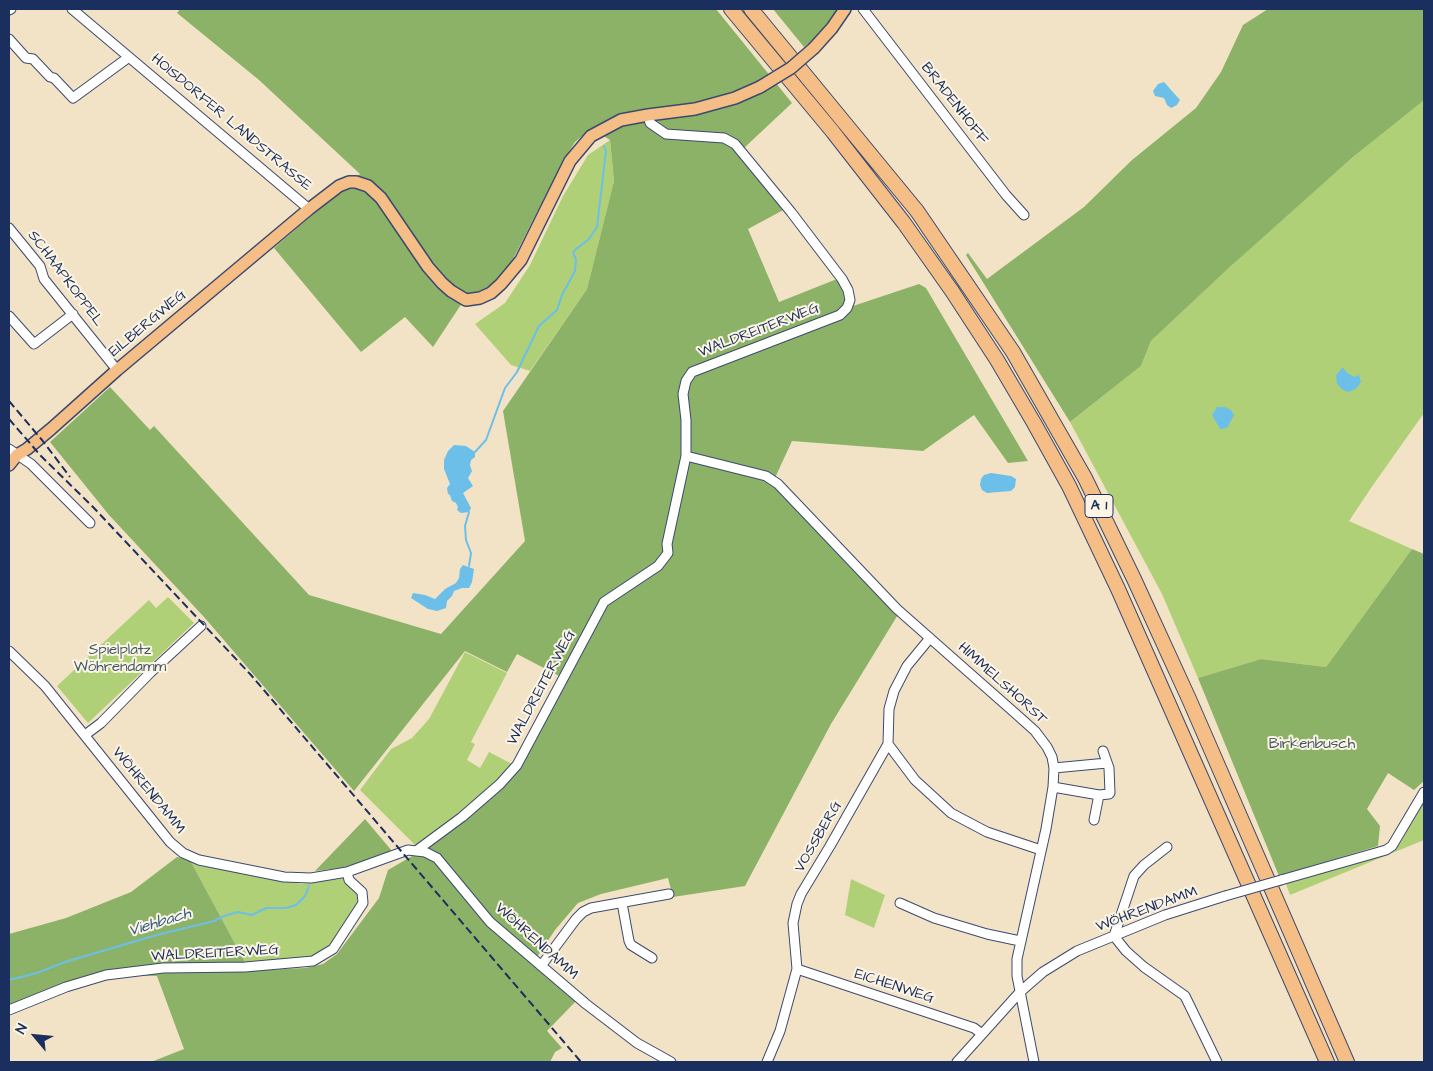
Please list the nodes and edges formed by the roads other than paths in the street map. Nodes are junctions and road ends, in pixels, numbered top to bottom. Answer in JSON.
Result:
{"nodes":[{"id":1,"x":72,"y":9,"type":"edge"},
{"id":2,"x":731,"y":9,"type":"edge"},
{"id":3,"x":751,"y":9,"type":"edge"},
{"id":4,"x":845,"y":9,"type":"edge"},
{"id":5,"x":863,"y":9,"type":"edge"},
{"id":6,"x":9,"y":39,"type":"edge"},
{"id":7,"x":129,"y":57,"type":"junction"},
{"id":8,"x":648,"y":115,"type":"junction"},
{"id":9,"x":309,"y":209,"type":"junction"},
{"id":10,"x":1024,"y":215,"type":"dead end"},
{"id":11,"x":9,"y":228,"type":"edge"},
{"id":12,"x":73,"y":314,"type":"junction"},
{"id":13,"x":9,"y":316,"type":"edge"},
{"id":14,"x":117,"y":370,"type":"junction"},
{"id":15,"x":13,"y":452,"type":"edge"},
{"id":16,"x":686,"y":456,"type":"junction"},
{"id":17,"x":9,"y":465,"type":"edge"},
{"id":18,"x":90,"y":523,"type":"dead end"},
{"id":19,"x":201,"y":626,"type":"dead end"},
{"id":20,"x":930,"y":638,"type":"junction"},
{"id":21,"x":9,"y":651,"type":"edge"},
{"id":22,"x":85,"y":736,"type":"junction"},
{"id":23,"x":888,"y":744,"type":"junction"},
{"id":24,"x":1103,"y":751,"type":"dead end"},
{"id":25,"x":1107,"y":762,"type":"junction"},
{"id":26,"x":1054,"y":768,"type":"junction"},
{"id":27,"x":1053,"y":787,"type":"junction"},
{"id":28,"x":1424,"y":792,"type":"edge"},
{"id":29,"x":1099,"y":794,"type":"junction"},
{"id":30,"x":1094,"y":820,"type":"dead end"},
{"id":31,"x":1166,"y":847,"type":"dead end"},
{"id":32,"x":1041,"y":850,"type":"junction"},
{"id":33,"x":416,"y":851,"type":"junction"},
{"id":34,"x":347,"y":872,"type":"junction"},
{"id":35,"x":668,"y":894,"type":"dead end"},
{"id":36,"x":622,"y":903,"type":"junction"},
{"id":37,"x":900,"y":903,"type":"dead end"},
{"id":38,"x":1114,"y":936,"type":"junction"},
{"id":39,"x":1020,"y":941,"type":"junction"},
{"id":40,"x":652,"y":958,"type":"dead end"},
{"id":41,"x":541,"y":966,"type":"junction"},
{"id":42,"x":797,"y":969,"type":"junction"},
{"id":43,"x":1020,"y":992,"type":"junction"},
{"id":44,"x":9,"y":1010,"type":"edge"},
{"id":45,"x":982,"y":1034,"type":"junction"},
{"id":46,"x":671,"y":1062,"type":"edge"},
{"id":47,"x":767,"y":1062,"type":"edge"},
{"id":48,"x":957,"y":1062,"type":"edge"},
{"id":49,"x":1034,"y":1062,"type":"edge"},
{"id":50,"x":1217,"y":1062,"type":"edge"},
{"id":51,"x":1327,"y":1062,"type":"edge"},
{"id":52,"x":1347,"y":1062,"type":"edge"}],
"edges":[{"from":1,"to":7,"type":"street","name":"HOISDORFER LANDSTRASSE"},
{"from":2,"to":51,"type":"highway","number":"A 1"},
{"from":3,"to":52,"type":"highway","number":"A 1"},
{"from":4,"to":8,"type":"main road","name":"HOISDORFER LANDSTRASSE","bridge":true},
{"from":5,"to":10,"type":"street","name":"BRADENHOFF"},
{"from":6,"to":7,"type":"street"},
{"from":7,"to":9,"type":"street","name":"HOISDORFER LANDSTRASSE"},
{"from":8,"to":9,"type":"main road","name":"HOISDORFER LANDSTRASSE"},
{"from":8,"to":16,"type":"street","name":"WALDREITERWEG"},
{"from":9,"to":14,"type":"main road","name":"EILBERGWEG"},
{"from":11,"to":12,"type":"street","name":"SCHAAPKOPPEL"},
{"from":12,"to":13,"type":"street"},
{"from":12,"to":14,"type":"street","name":"SCHAAPKOPPEL"},
{"from":14,"to":15,"type":"main road","name":"EILBERGWEG"},
{"from":15,"to":17,"type":"main road","name":"EILBERGWEG"},
{"from":15,"to":18,"type":"street"},
{"from":16,"to":20,"type":"street","name":"HIMMELSHORST"},
{"from":16,"to":33,"type":"street","name":"WALDREITERWEG"},
{"from":19,"to":22,"type":"street"},
{"from":20,"to":23,"type":"street","name":"VOSSBERG"},
{"from":20,"to":26,"type":"street","name":"HIMMELSHORST"},
{"from":21,"to":22,"type":"street","name":"WÖHRENDAMM"},
{"from":22,"to":34,"type":"street","name":"WÖHRENDAMM"},
{"from":23,"to":32,"type":"street"},
{"from":23,"to":42,"type":"street","name":"VOSSBERG"},
{"from":24,"to":25,"type":"street"},
{"from":25,"to":26,"type":"street"},
{"from":25,"to":29,"type":"street"},
{"from":26,"to":27,"type":"street","name":"HIMMELSHORST"},
{"from":27,"to":29,"type":"street"},
{"from":27,"to":32,"type":"street","name":"HIMMELSHORST"},
{"from":28,"to":38,"type":"street","name":"WÖHRENDAMM","bridge":true},
{"from":29,"to":30,"type":"street"},
{"from":31,"to":38,"type":"street"},
{"from":32,"to":39,"type":"street","name":"HIMMELSHORST"},
{"from":33,"to":34,"type":"street","name":"WÖHRENDAMM"},
{"from":33,"to":41,"type":"street","name":"WÖHRENDAMM"},
{"from":34,"to":44,"type":"street","name":"WALDREITERWEG"},
{"from":35,"to":36,"type":"street"},
{"from":36,"to":40,"type":"street"},
{"from":36,"to":41,"type":"street"},
{"from":37,"to":39,"type":"street"},
{"from":38,"to":43,"type":"street","name":"WÖHRENDAMM"},
{"from":38,"to":50,"type":"street"},
{"from":39,"to":43,"type":"street","name":"HIMMELSHORST"},
{"from":41,"to":46,"type":"street","name":"WÖHRENDAMM"},
{"from":42,"to":45,"type":"street","name":"EICHENWEG"},
{"from":42,"to":47,"type":"street","name":"VOSSBERG"},
{"from":43,"to":45,"type":"street","name":"WÖHRENDAMM"},
{"from":43,"to":49,"type":"street","name":"HIMMELSHORST"},
{"from":45,"to":48,"type":"street","name":"WÖHRENDAMM"}]}
